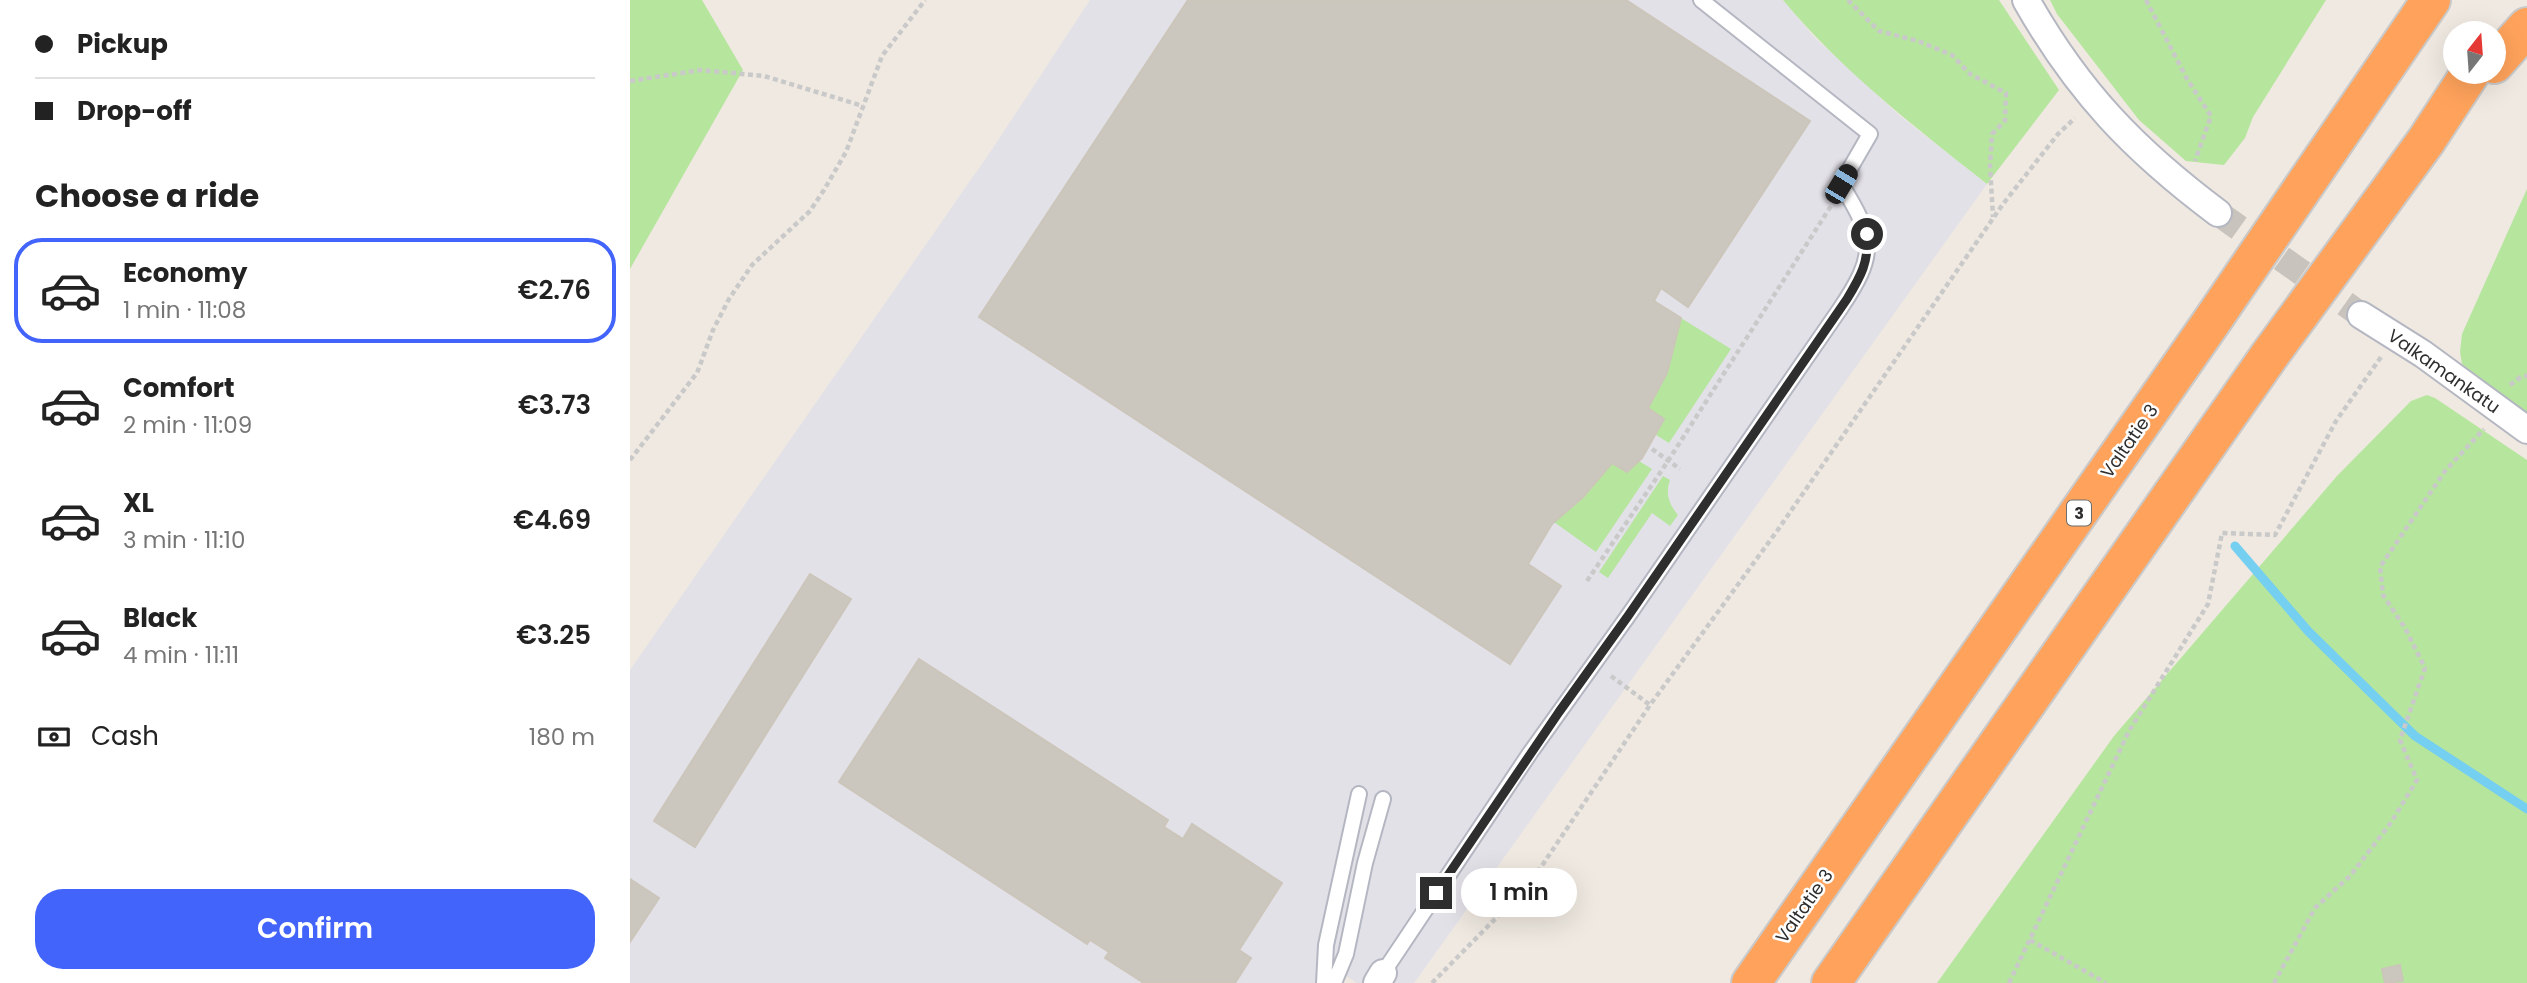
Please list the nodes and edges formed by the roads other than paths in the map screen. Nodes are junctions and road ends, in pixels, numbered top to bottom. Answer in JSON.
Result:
{"nodes":[{"id":1,"x":1701,"y":0,"type":"edge"},
{"id":2,"x":2026,"y":0,"type":"edge"},
{"id":3,"x":2431,"y":0,"type":"edge"},
{"id":4,"x":2518,"y":0,"type":"edge"},
{"id":5,"x":2504,"y":21,"type":"edge"},
{"id":6,"x":2527,"y":27,"type":"edge"},
{"id":7,"x":2506,"y":51,"type":"edge"},
{"id":8,"x":2463,"y":84,"type":"edge"},
{"id":9,"x":2476,"y":84,"type":"edge"},
{"id":10,"x":2426,"y":141,"type":"junction"},
{"id":11,"x":2218,"y":213,"type":"tunnel mouth"},
{"id":12,"x":2361,"y":315,"type":"tunnel mouth"},
{"id":13,"x":2527,"y":430,"type":"edge"},
{"id":14,"x":1359,"y":794,"type":"dead end"},
{"id":15,"x":1383,"y":799,"type":"dead end"},
{"id":16,"x":1380,"y":978,"type":"edge"},
{"id":17,"x":1324,"y":983,"type":"edge"},
{"id":18,"x":1334,"y":983,"type":"edge"},
{"id":19,"x":1751,"y":983,"type":"edge"},
{"id":20,"x":1831,"y":983,"type":"edge"}],
"edges":[{"from":1,"to":16,"type":"lane"},
{"from":2,"to":11,"type":"street"},
{"from":3,"to":19,"type":"highway","name":"Valtatie 3","number":"3"},
{"from":4,"to":5,"type":"highway"},
{"from":6,"to":7,"type":"highway"},
{"from":8,"to":10,"type":"highway"},
{"from":9,"to":10,"type":"highway"},
{"from":10,"to":20,"type":"highway"},
{"from":12,"to":13,"type":"street","name":"Valkamankatu"},
{"from":14,"to":17,"type":"lane"},
{"from":15,"to":18,"type":"lane"}]}
